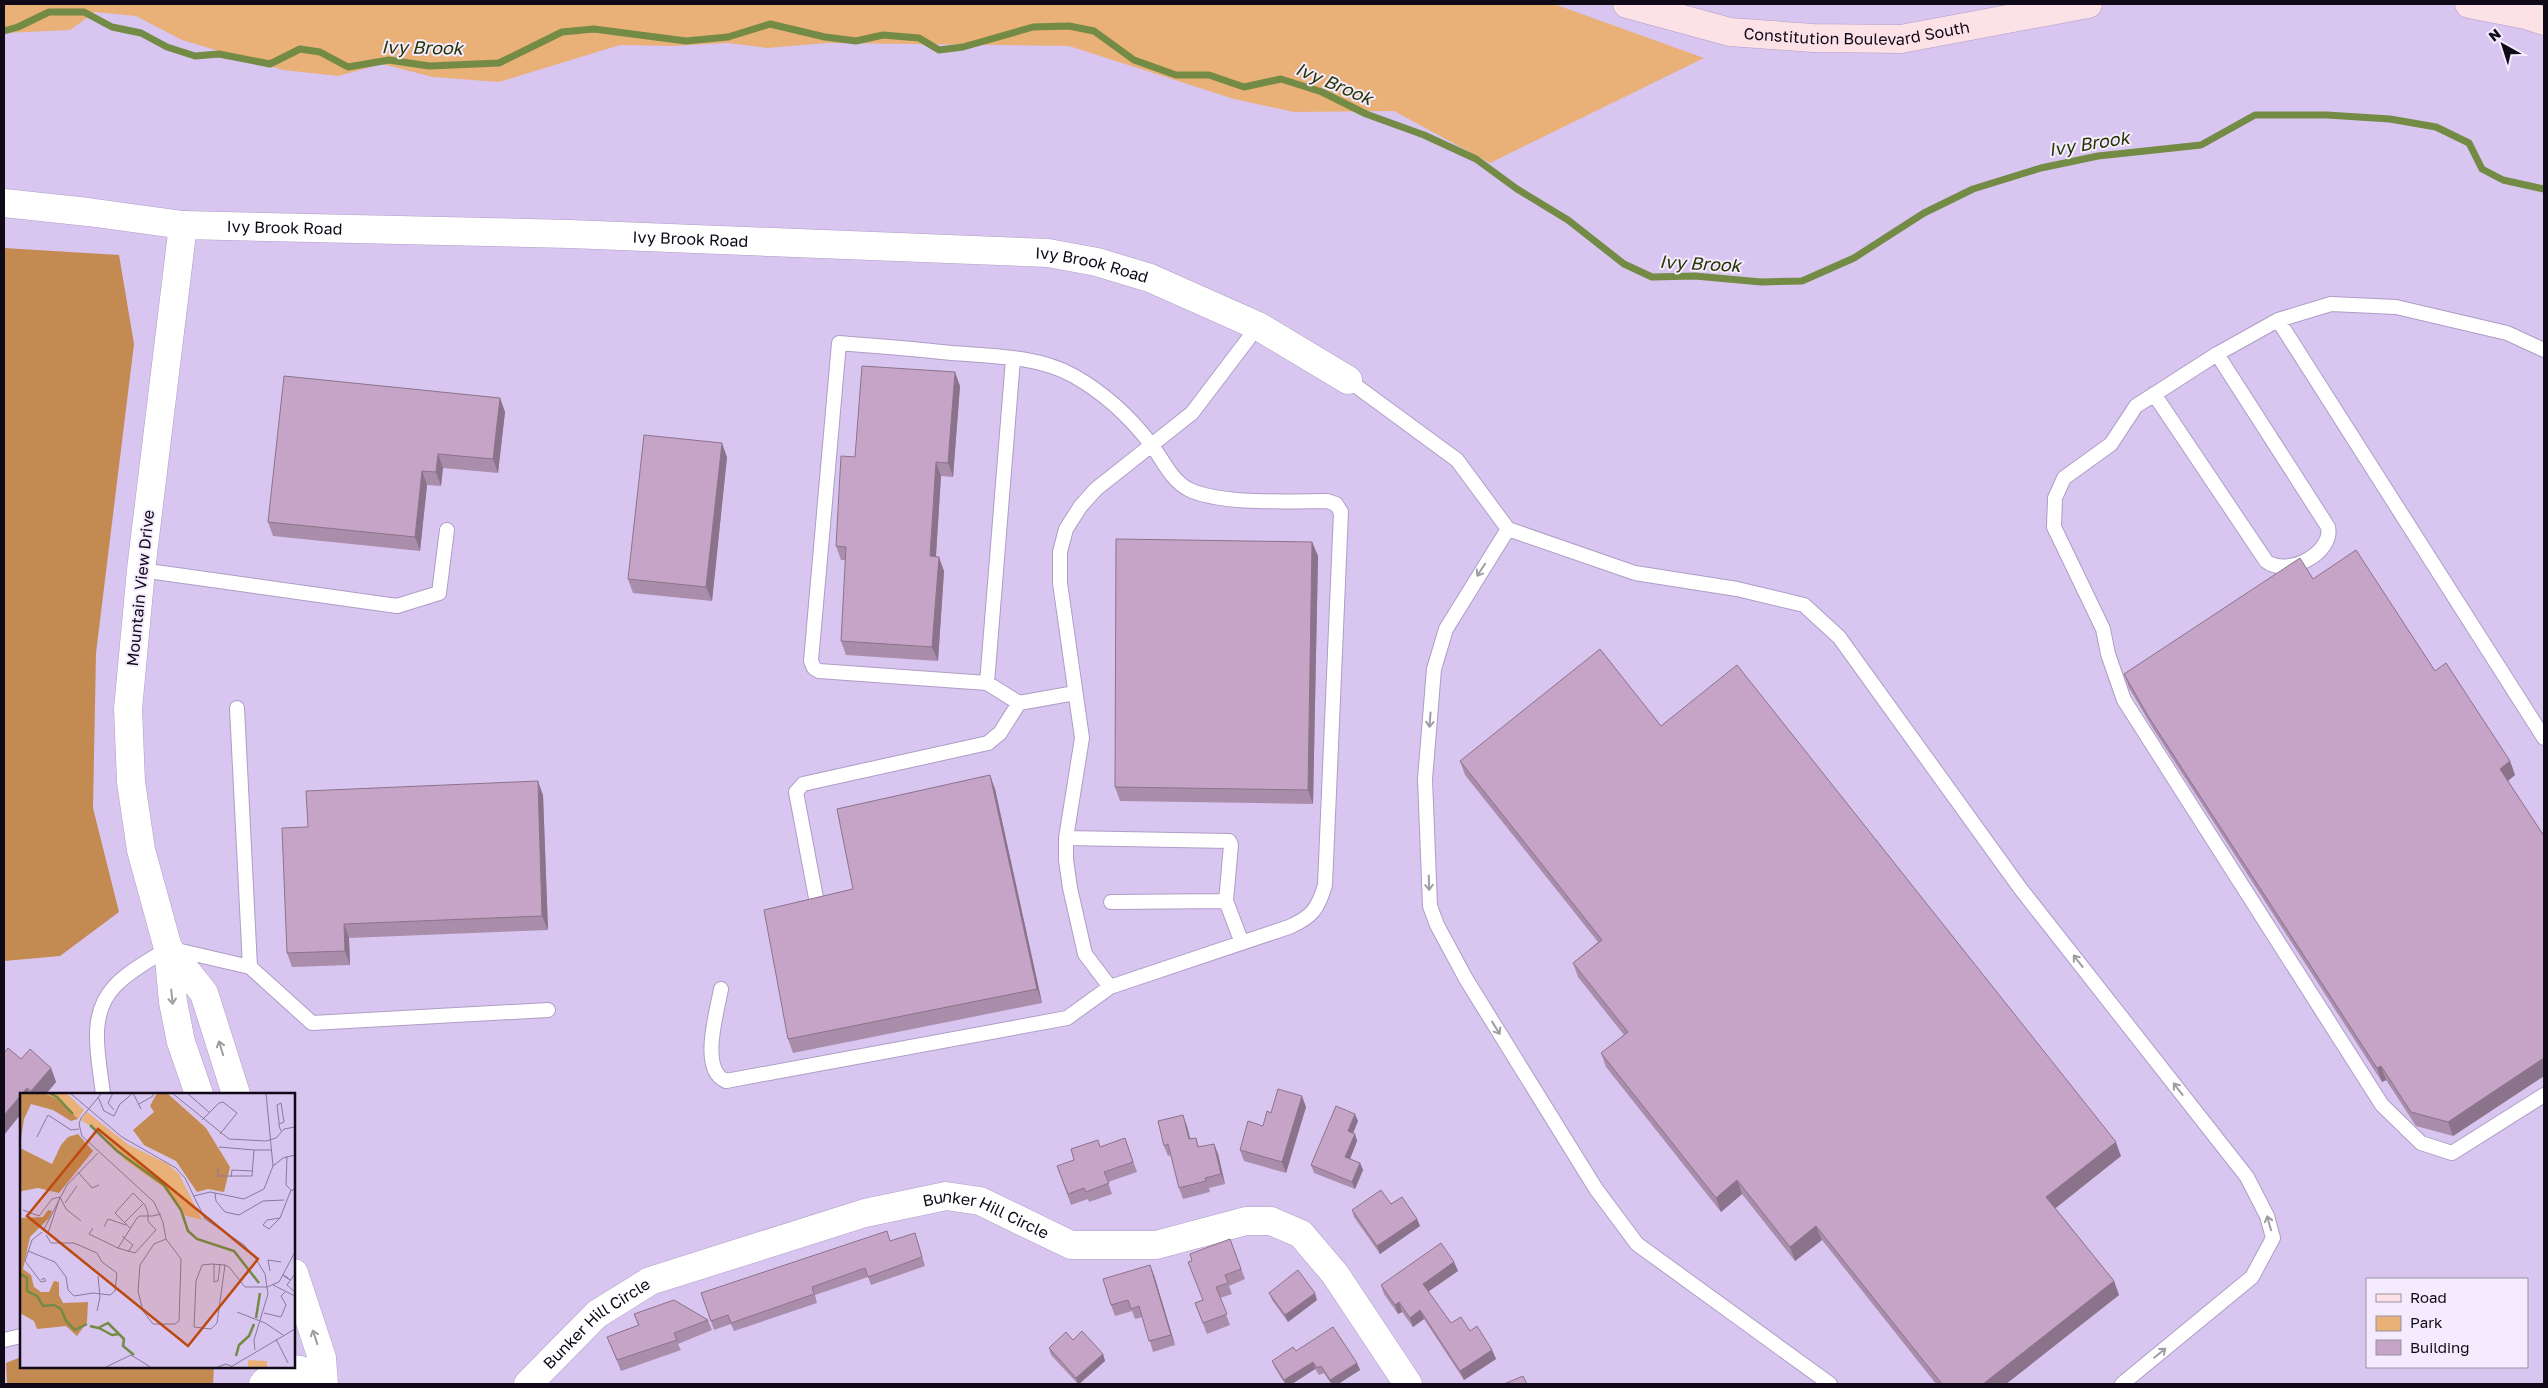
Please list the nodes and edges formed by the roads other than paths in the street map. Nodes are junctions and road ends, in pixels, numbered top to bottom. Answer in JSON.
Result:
{"nodes":[{"id":1,"x":1627,"y":4,"type":"edge"},
{"id":2,"x":2088,"y":4,"type":"edge"},
{"id":3,"x":2469,"y":4,"type":"edge"},
{"id":4,"x":2544,"y":21,"type":"edge"},
{"id":5,"x":4,"y":203,"type":"edge"},
{"id":6,"x":183,"y":225,"type":"junction"},
{"id":7,"x":2278,"y":320,"type":"junction"},
{"id":8,"x":1258,"y":326,"type":"junction"},
{"id":9,"x":2544,"y":350,"type":"edge"},
{"id":10,"x":2217,"y":354,"type":"junction"},
{"id":11,"x":1013,"y":359,"type":"junction"},
{"id":12,"x":1348,"y":380,"type":"joint"},
{"id":13,"x":2154,"y":394,"type":"junction"},
{"id":14,"x":1151,"y":444,"type":"junction"},
{"id":15,"x":1508,"y":528,"type":"junction"},
{"id":16,"x":447,"y":530,"type":"dead end"},
{"id":17,"x":141,"y":570,"type":"junction"},
{"id":18,"x":987,"y":683,"type":"junction"},
{"id":19,"x":1075,"y":693,"type":"junction"},
{"id":20,"x":1019,"y":702,"type":"junction"},
{"id":21,"x":237,"y":708,"type":"dead end"},
{"id":22,"x":2544,"y":738,"type":"edge"},
{"id":23,"x":1066,"y":838,"type":"junction"},
{"id":24,"x":816,"y":898,"type":"edge"},
{"id":25,"x":1226,"y":901,"type":"junction"},
{"id":26,"x":1111,"y":902,"type":"dead end"},
{"id":27,"x":1242,"y":943,"type":"junction"},
{"id":28,"x":168,"y":948,"type":"junction"},
{"id":29,"x":250,"y":967,"type":"junction"},
{"id":30,"x":1110,"y":987,"type":"junction"},
{"id":31,"x":721,"y":989,"type":"dead end"},
{"id":32,"x":548,"y":1010,"type":"dead end"},
{"id":33,"x":103,"y":1093,"type":"edge"},
{"id":34,"x":199,"y":1093,"type":"edge"},
{"id":35,"x":236,"y":1093,"type":"edge"},
{"id":36,"x":2544,"y":1095,"type":"edge"},
{"id":37,"x":295,"y":1276,"type":"edge"},
{"id":38,"x":20,"y":1336,"type":"edge"},
{"id":39,"x":4,"y":1340,"type":"edge"},
{"id":40,"x":256,"y":1368,"type":"edge"},
{"id":41,"x":256,"y":1384,"type":"edge"},
{"id":42,"x":263,"y":1384,"type":"edge"},
{"id":43,"x":323,"y":1384,"type":"edge"},
{"id":44,"x":528,"y":1384,"type":"edge"},
{"id":45,"x":1408,"y":1384,"type":"edge"},
{"id":46,"x":1830,"y":1384,"type":"edge"},
{"id":47,"x":2122,"y":1384,"type":"edge"}],
"edges":[{"from":1,"to":2,"type":"main road","name":"Constitution Boulevard South"},
{"from":3,"to":4,"type":"main road"},
{"from":5,"to":6,"type":"street","name":"Ivy Brook Road"},
{"from":6,"to":8,"type":"street","name":"Ivy Brook Road"},
{"from":6,"to":17,"type":"street","name":"Mountain View Drive"},
{"from":7,"to":9,"type":"lane"},
{"from":7,"to":10,"type":"lane"},
{"from":7,"to":22,"type":"lane"},
{"from":8,"to":12,"type":"street","name":"Ivy Brook Road"},
{"from":8,"to":14,"type":"lane"},
{"from":10,"to":13,"type":"lane"},
{"from":10,"to":13,"type":"lane"},
{"from":11,"to":14,"type":"lane"},
{"from":11,"to":18,"type":"lane"},
{"from":11,"to":18,"type":"lane"},
{"from":12,"to":15,"type":"lane"},
{"from":13,"to":36,"type":"lane"},
{"from":14,"to":19,"type":"lane"},
{"from":14,"to":27,"type":"lane"},
{"from":15,"to":46,"type":"lane","one_way":true},
{"from":47,"to":15,"type":"lane","one_way":true},
{"from":16,"to":17,"type":"lane"},
{"from":17,"to":28,"type":"street","name":"Mountain View Drive"},
{"from":18,"to":20,"type":"lane"},
{"from":19,"to":20,"type":"lane"},
{"from":19,"to":23,"type":"lane"},
{"from":20,"to":24,"type":"lane"},
{"from":21,"to":29,"type":"lane"},
{"from":23,"to":25,"type":"lane"},
{"from":23,"to":30,"type":"lane"},
{"from":25,"to":26,"type":"lane"},
{"from":25,"to":27,"type":"lane"},
{"from":27,"to":30,"type":"lane"},
{"from":28,"to":29,"type":"lane"},
{"from":28,"to":33,"type":"lane"},
{"from":28,"to":34,"type":"street","name":"Mountain View Drive","one_way":true},
{"from":35,"to":28,"type":"street","name":"Mountain View Drive","one_way":true},
{"from":29,"to":32,"type":"lane"},
{"from":30,"to":31,"type":"lane"},
{"from":43,"to":37,"type":"street","one_way":true},
{"from":38,"to":39,"type":"lane"},
{"from":40,"to":41,"type":"street"},
{"from":42,"to":43,"type":"street"},
{"from":44,"to":45,"type":"street","name":"Bunker Hill Circle"}]}
